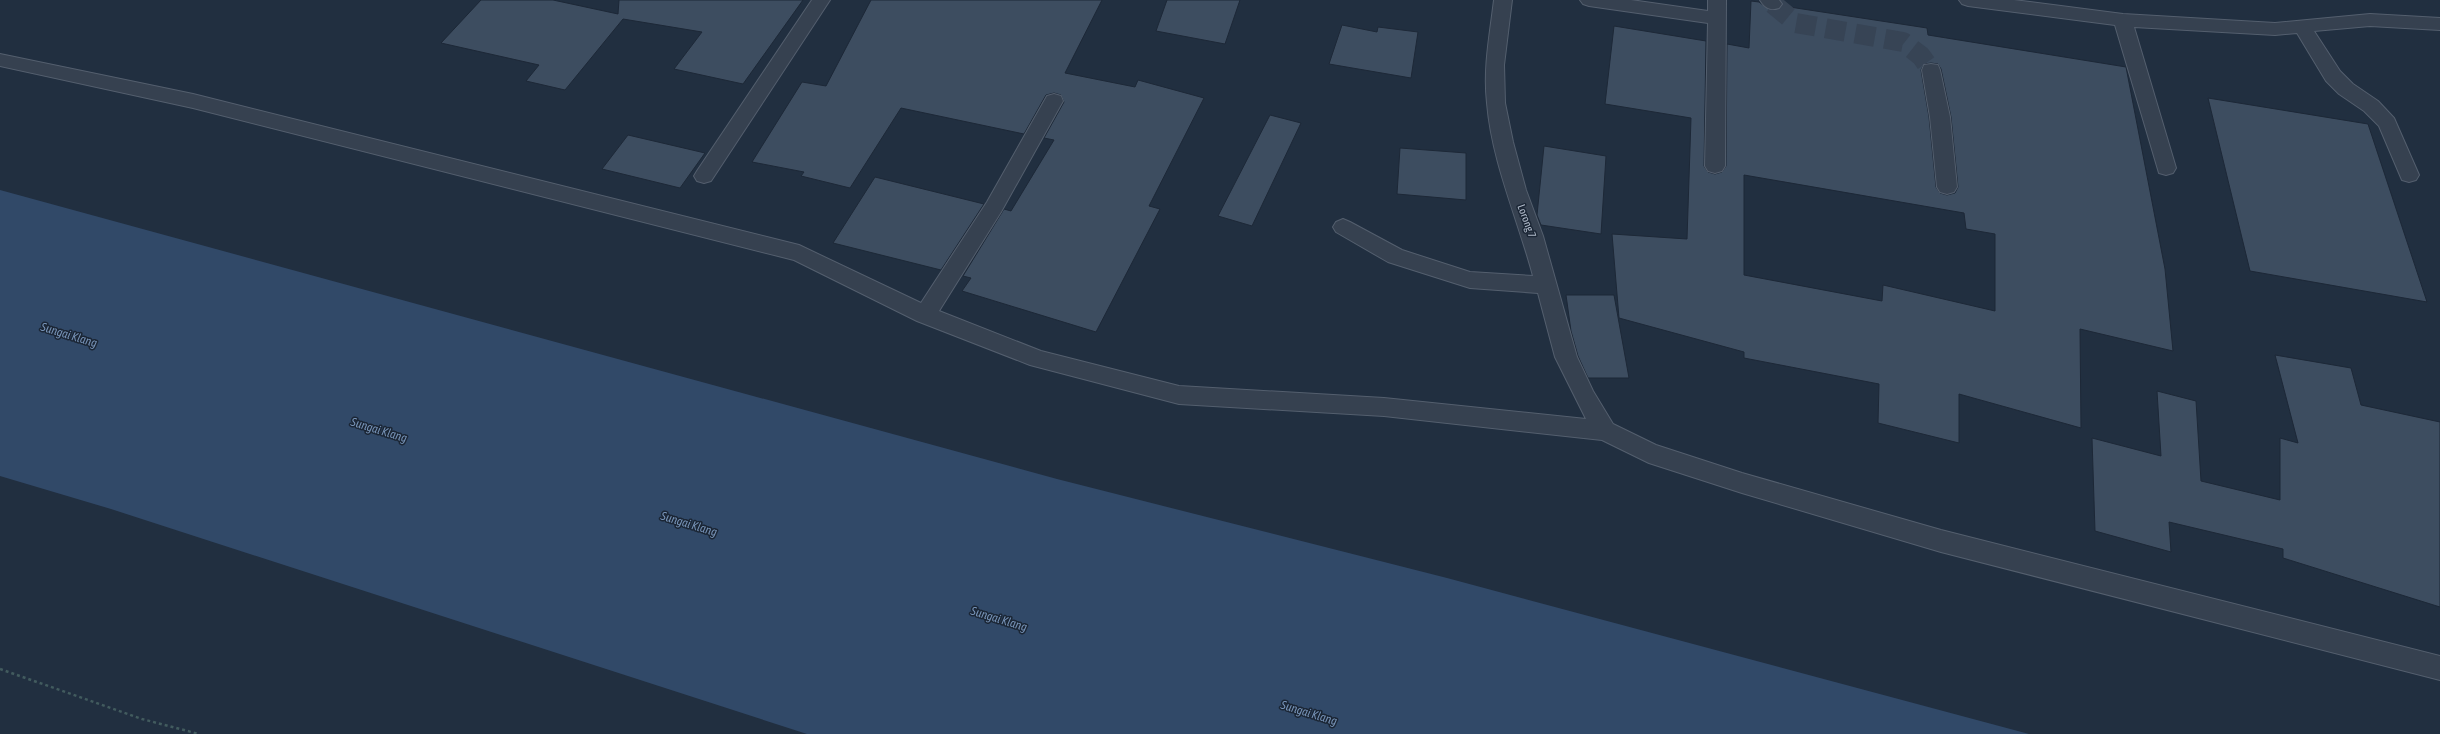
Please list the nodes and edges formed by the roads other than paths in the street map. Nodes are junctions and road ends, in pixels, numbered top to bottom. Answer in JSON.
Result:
{"nodes":[{"id":1,"x":822,"y":0,"type":"edge"},
{"id":2,"x":1589,"y":0,"type":"edge"},
{"id":3,"x":1968,"y":0,"type":"edge"},
{"id":4,"x":1497,"y":1,"type":"edge"},
{"id":5,"x":1717,"y":9,"type":"edge"},
{"id":6,"x":2123,"y":20,"type":"junction"},
{"id":7,"x":2440,"y":24,"type":"edge"},
{"id":8,"x":2302,"y":27,"type":"junction"},
{"id":9,"x":0,"y":60,"type":"edge"},
{"id":10,"x":1930,"y":70,"type":"tunnel mouth"},
{"id":11,"x":1054,"y":101,"type":"dead end"},
{"id":12,"x":1715,"y":166,"type":"dead end"},
{"id":13,"x":2166,"y":168,"type":"dead end"},
{"id":14,"x":2409,"y":175,"type":"dead end"},
{"id":15,"x":704,"y":176,"type":"dead end"},
{"id":16,"x":1947,"y":187,"type":"dead end"},
{"id":17,"x":1343,"y":227,"type":"dead end"},
{"id":18,"x":1545,"y":285,"type":"junction"},
{"id":19,"x":925,"y":315,"type":"junction"},
{"id":20,"x":1605,"y":431,"type":"junction"},
{"id":21,"x":2440,"y":668,"type":"edge"}],
"edges":[{"from":1,"to":15,"type":"street"},
{"from":2,"to":5,"type":"street"},
{"from":3,"to":6,"type":"street"},
{"from":4,"to":18,"type":"street","name":"Lorong 7"},
{"from":5,"to":12,"type":"street"},
{"from":6,"to":8,"type":"street"},
{"from":6,"to":13,"type":"street"},
{"from":7,"to":8,"type":"street"},
{"from":8,"to":14,"type":"street"},
{"from":9,"to":19,"type":"street"},
{"from":10,"to":16,"type":"street"},
{"from":11,"to":19,"type":"street"},
{"from":17,"to":18,"type":"street"},
{"from":18,"to":20,"type":"street","name":"Lorong 7"},
{"from":19,"to":20,"type":"street"},
{"from":20,"to":21,"type":"street"}]}
